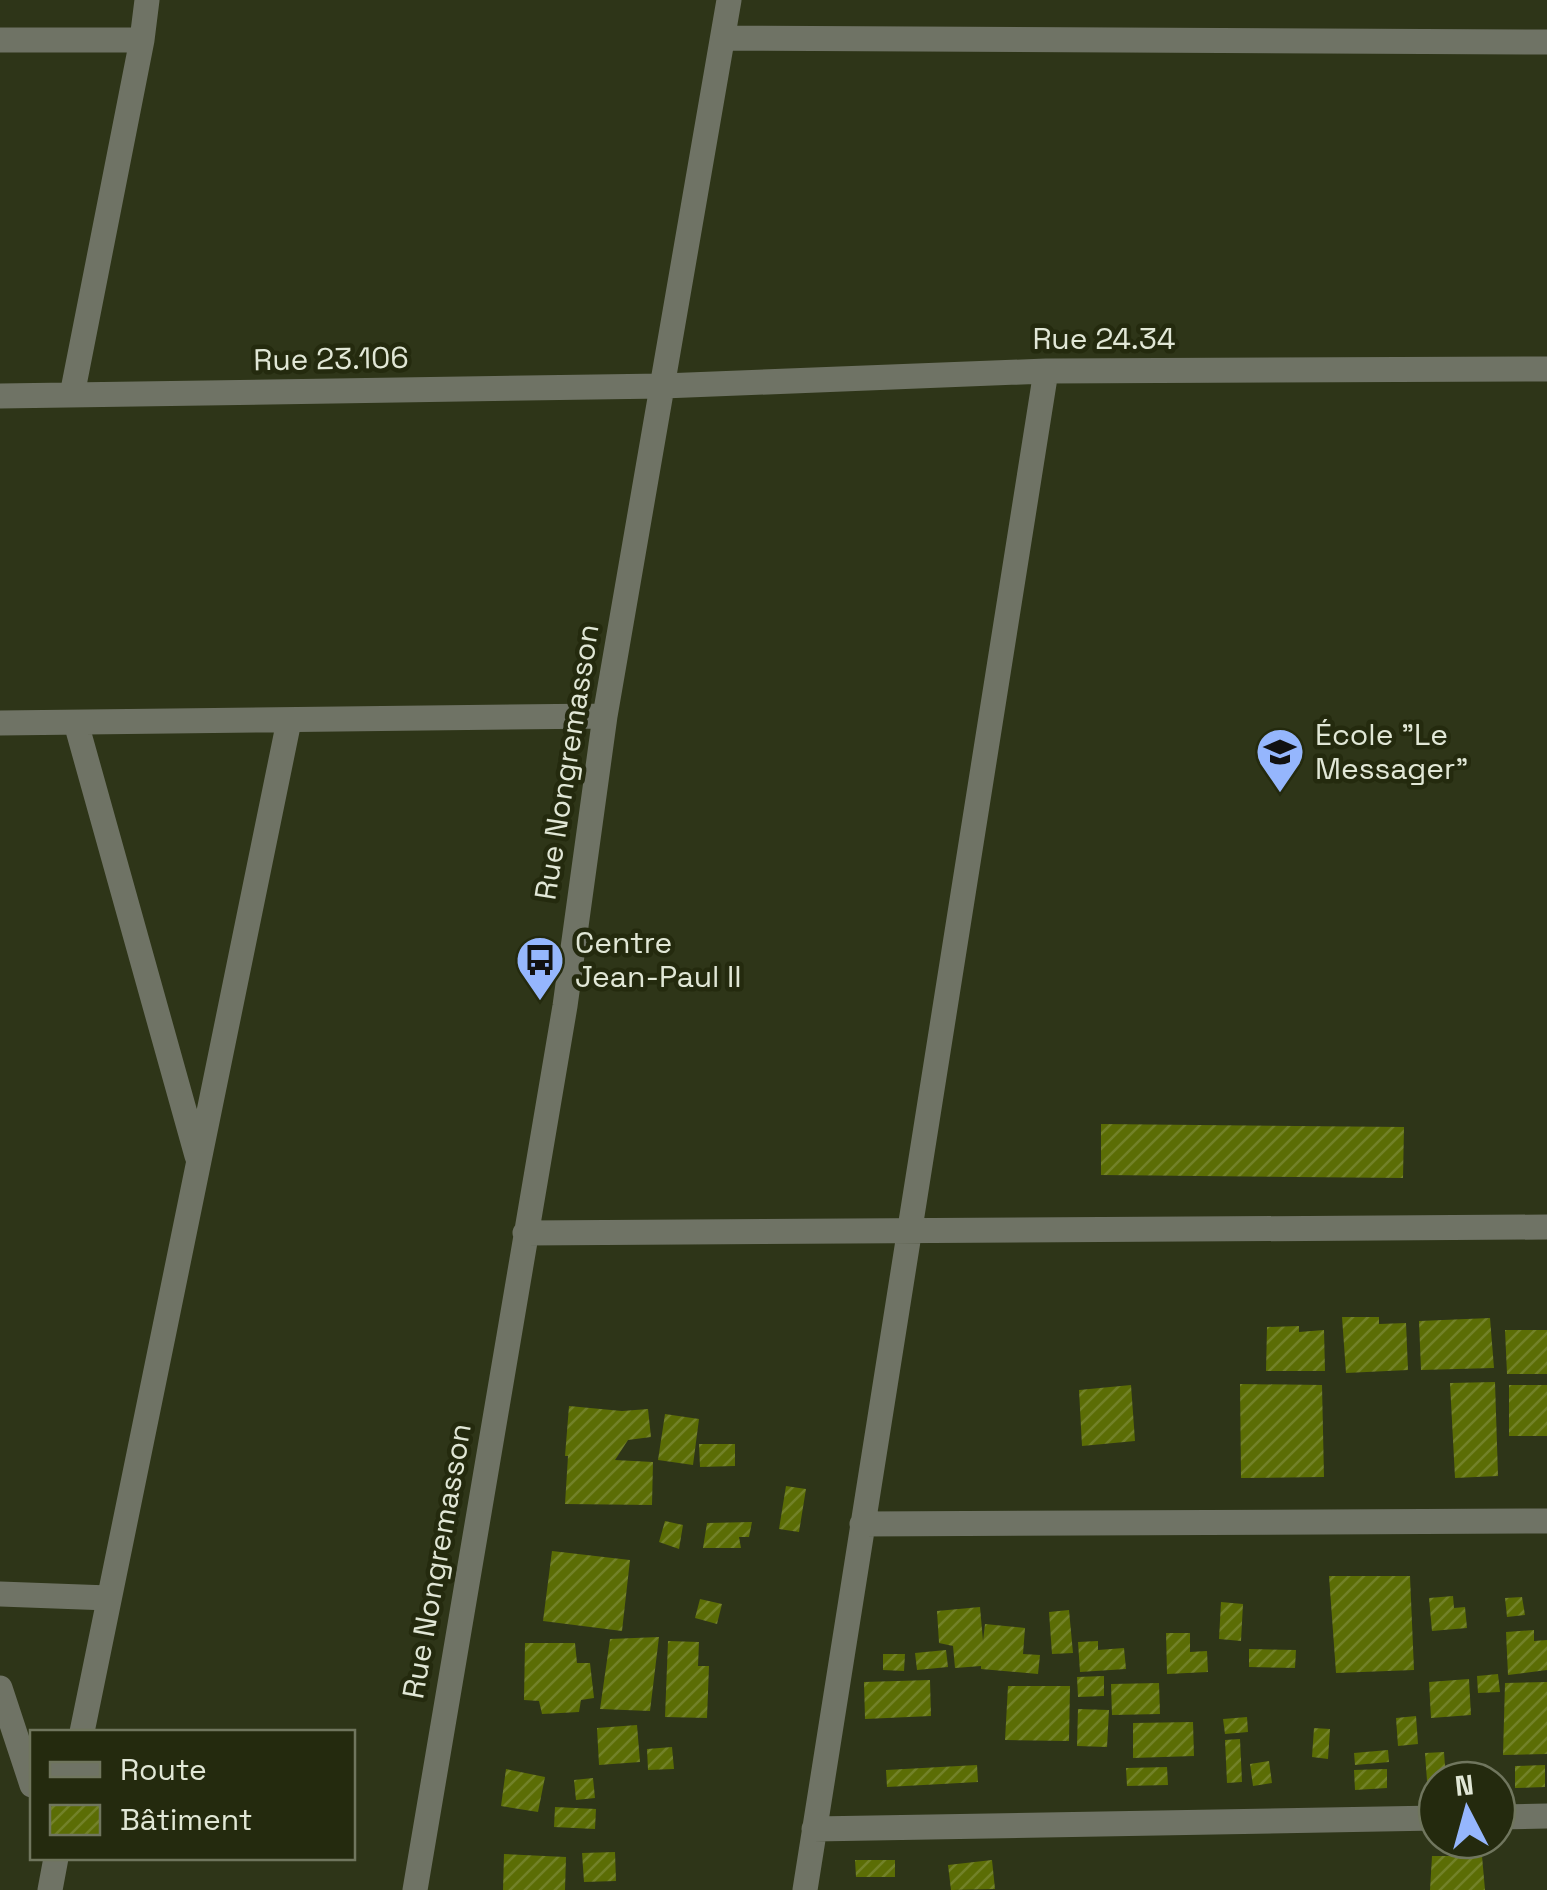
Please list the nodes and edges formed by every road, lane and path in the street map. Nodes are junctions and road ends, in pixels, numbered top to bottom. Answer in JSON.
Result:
{"nodes":[{"id":1,"x":148,"y":0,"type":"edge"},
{"id":2,"x":729,"y":0,"type":"edge"},
{"id":3,"x":723,"y":38,"type":"junction"},
{"id":4,"x":0,"y":40,"type":"edge"},
{"id":5,"x":142,"y":40,"type":"junction"},
{"id":6,"x":1547,"y":42,"type":"edge"},
{"id":7,"x":1046,"y":370,"type":"junction"},
{"id":8,"x":1547,"y":370,"type":"edge"},
{"id":9,"x":663,"y":386,"type":"junction"},
{"id":10,"x":72,"y":395,"type":"junction"},
{"id":11,"x":0,"y":396,"type":"edge"},
{"id":12,"x":605,"y":716,"type":"junction"},
{"id":13,"x":289,"y":721,"type":"junction"},
{"id":14,"x":0,"y":723,"type":"edge"},
{"id":15,"x":76,"y":723,"type":"junction"},
{"id":16,"x":198,"y":1163,"type":"junction"},
{"id":17,"x":1547,"y":1228,"type":"edge"},
{"id":18,"x":908,"y":1232,"type":"junction"},
{"id":19,"x":525,"y":1234,"type":"junction"},
{"id":20,"x":1547,"y":1521,"type":"edge"},
{"id":21,"x":862,"y":1524,"type":"junction"},
{"id":22,"x":0,"y":1594,"type":"edge"},
{"id":23,"x":109,"y":1598,"type":"junction"},
{"id":24,"x":0,"y":1688,"type":"edge"},
{"id":25,"x":82,"y":1730,"type":"edge"},
{"id":26,"x":30,"y":1779,"type":"edge"},
{"id":27,"x":1547,"y":1816,"type":"edge"},
{"id":28,"x":1517,"y":1817,"type":"edge"},
{"id":29,"x":1417,"y":1818,"type":"edge"},
{"id":30,"x":814,"y":1829,"type":"junction"},
{"id":31,"x":56,"y":1860,"type":"edge"},
{"id":32,"x":50,"y":1890,"type":"edge"},
{"id":33,"x":415,"y":1890,"type":"edge"},
{"id":34,"x":805,"y":1890,"type":"edge"}],
"edges":[{"from":1,"to":5,"type":"street"},
{"from":2,"to":3,"type":"street","name":"Rue Nongremasson"},
{"from":3,"to":6,"type":"street"},
{"from":3,"to":9,"type":"street","name":"Rue Nongremasson"},
{"from":4,"to":5,"type":"street"},
{"from":5,"to":10,"type":"street"},
{"from":7,"to":8,"type":"street","name":"Rue 24.34"},
{"from":7,"to":9,"type":"street","name":"Rue 24.34"},
{"from":7,"to":18,"type":"street"},
{"from":9,"to":10,"type":"street","name":"Rue 23.106"},
{"from":9,"to":12,"type":"street","name":"Rue Nongremasson"},
{"from":10,"to":11,"type":"street","name":"Rue 23.106"},
{"from":12,"to":13,"type":"street"},
{"from":12,"to":19,"type":"street","name":"Rue Nongremasson"},
{"from":13,"to":15,"type":"street"},
{"from":13,"to":16,"type":"street"},
{"from":14,"to":15,"type":"street"},
{"from":15,"to":16,"type":"street"},
{"from":16,"to":23,"type":"street"},
{"from":17,"to":18,"type":"street"},
{"from":18,"to":19,"type":"street"},
{"from":18,"to":21,"type":"street"},
{"from":19,"to":33,"type":"street","name":"Rue Nongremasson"},
{"from":20,"to":21,"type":"street"},
{"from":21,"to":30,"type":"street"},
{"from":22,"to":23,"type":"street"},
{"from":23,"to":25,"type":"street"},
{"from":24,"to":26,"type":"street"},
{"from":27,"to":28,"type":"street"},
{"from":29,"to":30,"type":"street"},
{"from":30,"to":34,"type":"street"},
{"from":31,"to":32,"type":"street"}]}
